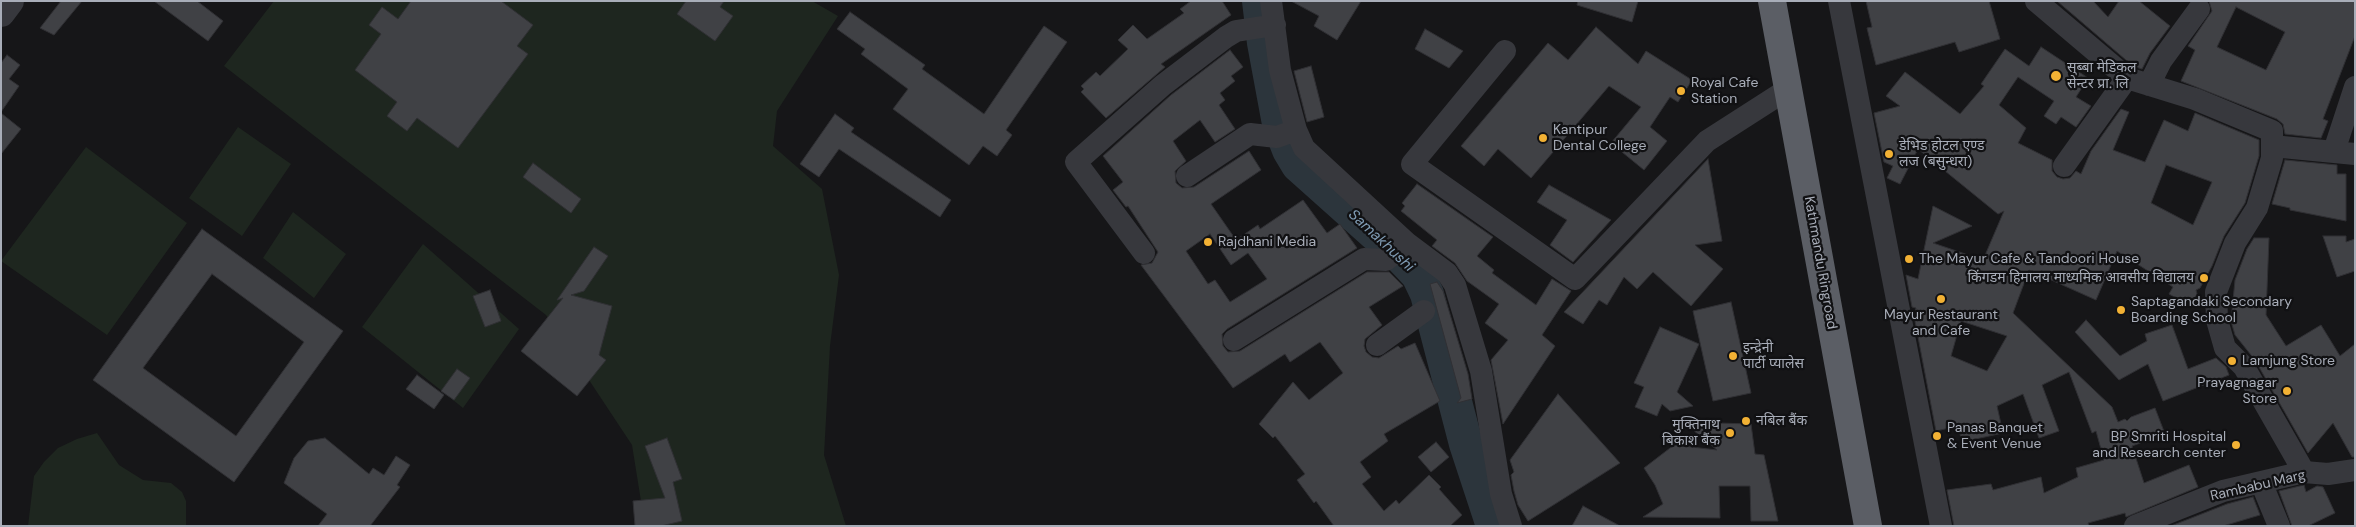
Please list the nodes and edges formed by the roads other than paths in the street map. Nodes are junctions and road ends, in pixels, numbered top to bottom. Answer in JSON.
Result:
{"nodes":[{"id":1,"x":1271,"y":1,"type":"edge"},
{"id":2,"x":1772,"y":1,"type":"edge"},
{"id":3,"x":1839,"y":1,"type":"edge"},
{"id":4,"x":2036,"y":1,"type":"edge"},
{"id":5,"x":2200,"y":9,"type":"dead end"},
{"id":6,"x":1267,"y":26,"type":"junction"},
{"id":7,"x":1505,"y":51,"type":"dead end"},
{"id":8,"x":2127,"y":78,"type":"junction"},
{"id":9,"x":2149,"y":84,"type":"junction"},
{"id":10,"x":2355,"y":87,"type":"edge"},
{"id":11,"x":1788,"y":89,"type":"junction"},
{"id":12,"x":1288,"y":133,"type":"junction"},
{"id":13,"x":2272,"y":146,"type":"junction"},
{"id":14,"x":2344,"y":153,"type":"edge"},
{"id":15,"x":2064,"y":166,"type":"dead end"},
{"id":16,"x":1187,"y":176,"type":"dead end"},
{"id":17,"x":1400,"y":249,"type":"junction"},
{"id":18,"x":1144,"y":253,"type":"dead end"},
{"id":19,"x":1424,"y":310,"type":"dead end"},
{"id":20,"x":1234,"y":340,"type":"dead end"},
{"id":21,"x":1377,"y":345,"type":"dead end"},
{"id":22,"x":2355,"y":470,"type":"edge"},
{"id":23,"x":2304,"y":472,"type":"junction"},
{"id":24,"x":2262,"y":482,"type":"junction"},
{"id":25,"x":1511,"y":526,"type":"edge"},
{"id":26,"x":1868,"y":526,"type":"edge"},
{"id":27,"x":1941,"y":526,"type":"edge"},
{"id":28,"x":2135,"y":526,"type":"edge"},
{"id":29,"x":2278,"y":526,"type":"edge"}],
"edges":[{"from":1,"to":6,"type":"street"},
{"from":2,"to":11,"type":"highway","name":"Kathmandu Ringroad"},
{"from":3,"to":27,"type":"street"},
{"from":4,"to":8,"type":"street"},
{"from":5,"to":9,"type":"street"},
{"from":6,"to":12,"type":"street"},
{"from":6,"to":18,"type":"street"},
{"from":7,"to":11,"type":"street"},
{"from":8,"to":9,"type":"street"},
{"from":8,"to":15,"type":"street"},
{"from":9,"to":13,"type":"street"},
{"from":10,"to":14,"type":"street"},
{"from":11,"to":26,"type":"highway","name":"Kathmandu Ringroad"},
{"from":12,"to":16,"type":"street"},
{"from":12,"to":17,"type":"street"},
{"from":13,"to":14,"type":"street"},
{"from":13,"to":23,"type":"street"},
{"from":17,"to":20,"type":"street"},
{"from":17,"to":25,"type":"street"},
{"from":19,"to":21,"type":"street"},
{"from":22,"to":23,"type":"street","name":"Rambabu Marg"},
{"from":23,"to":24,"type":"street","name":"Rambabu Marg"},
{"from":24,"to":28,"type":"street","name":"Rambabu Marg"},
{"from":24,"to":29,"type":"street"}]}
